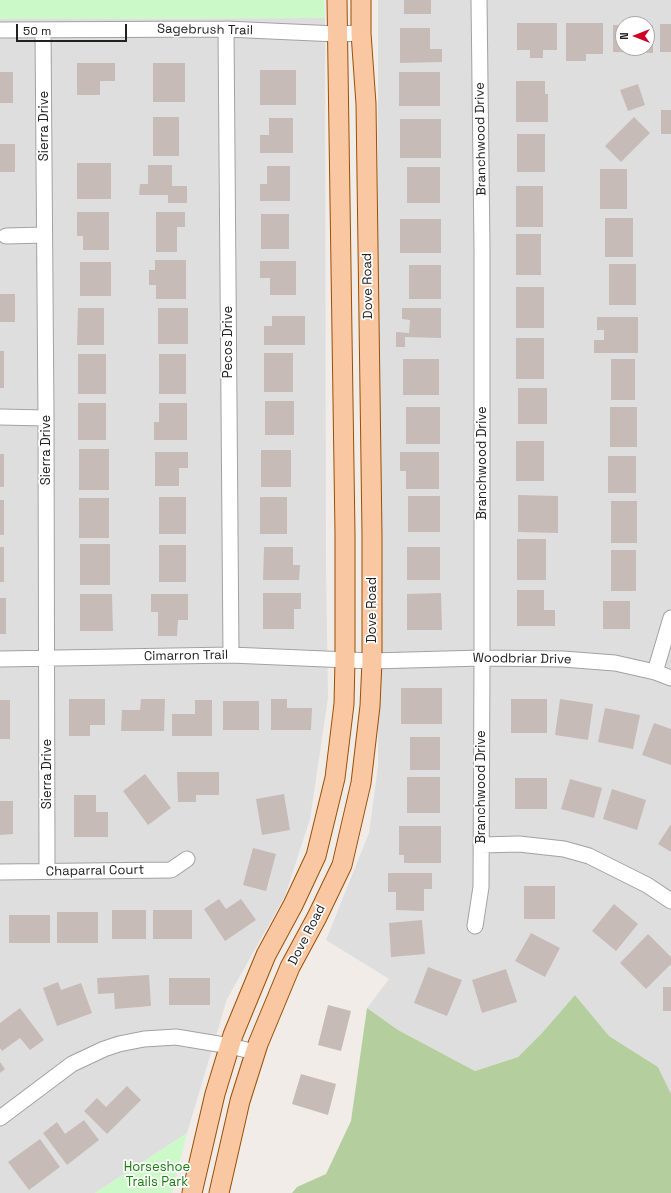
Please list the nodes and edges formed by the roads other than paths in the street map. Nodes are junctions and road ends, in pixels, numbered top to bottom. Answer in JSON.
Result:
{"nodes":[{"id":1,"x":337,"y":0,"type":"edge"},
{"id":2,"x":361,"y":0,"type":"edge"},
{"id":3,"x":479,"y":0,"type":"edge"},
{"id":4,"x":226,"y":29,"type":"junction"},
{"id":5,"x":0,"y":30,"type":"edge"},
{"id":6,"x":43,"y":30,"type":"junction"},
{"id":7,"x":338,"y":34,"type":"junction"},
{"id":8,"x":361,"y":34,"type":"junction"},
{"id":9,"x":44,"y":235,"type":"junction"},
{"id":10,"x":6,"y":236,"type":"dead end"},
{"id":11,"x":0,"y":417,"type":"edge"},
{"id":12,"x":46,"y":418,"type":"junction"},
{"id":13,"x":671,"y":618,"type":"edge"},
{"id":14,"x":231,"y":655,"type":"junction"},
{"id":15,"x":47,"y":658,"type":"junction"},
{"id":16,"x":482,"y":658,"type":"junction"},
{"id":17,"x":0,"y":659,"type":"edge"},
{"id":18,"x":345,"y":660,"type":"junction"},
{"id":19,"x":372,"y":661,"type":"junction"},
{"id":20,"x":655,"y":672,"type":"junction"},
{"id":21,"x":671,"y":678,"type":"edge"},
{"id":22,"x":481,"y":845,"type":"junction"},
{"id":23,"x":187,"y":859,"type":"dead end"},
{"id":24,"x":0,"y":872,"type":"edge"},
{"id":25,"x":47,"y":872,"type":"junction"},
{"id":26,"x":671,"y":901,"type":"edge"},
{"id":27,"x":475,"y":926,"type":"dead end"},
{"id":28,"x":266,"y":955,"type":"junction"},
{"id":29,"x":290,"y":967,"type":"junction"},
{"id":30,"x":230,"y":1046,"type":"junction"},
{"id":31,"x":256,"y":1052,"type":"junction"},
{"id":32,"x":0,"y":1118,"type":"edge"},
{"id":33,"x":192,"y":1193,"type":"edge"},
{"id":34,"x":218,"y":1193,"type":"edge"}],
"edges":[{"from":1,"to":7,"type":"main road","name":"Dove Road"},
{"from":2,"to":8,"type":"main road","name":"Dove Road"},
{"from":3,"to":16,"type":"street","name":"Branchwood Drive"},
{"from":4,"to":6,"type":"street","name":"Sagebrush Trail"},
{"from":4,"to":7,"type":"street","name":"Sagebrush Trail"},
{"from":4,"to":14,"type":"street","name":"Pecos Drive"},
{"from":5,"to":6,"type":"street","name":"Sagebrush Trail"},
{"from":6,"to":9,"type":"street","name":"Sierra Drive"},
{"from":7,"to":8,"type":"street","name":"Sagebrush Trail"},
{"from":7,"to":18,"type":"main road","name":"Dove Road"},
{"from":8,"to":19,"type":"main road","name":"Dove Road"},
{"from":9,"to":10,"type":"street"},
{"from":9,"to":12,"type":"street","name":"Sierra Drive"},
{"from":11,"to":12,"type":"street"},
{"from":12,"to":15,"type":"street","name":"Sierra Drive"},
{"from":13,"to":20,"type":"street"},
{"from":14,"to":15,"type":"street","name":"Cimarron Trail"},
{"from":14,"to":18,"type":"street","name":"Cimarron Trail"},
{"from":15,"to":17,"type":"street","name":"Cimarron Trail"},
{"from":15,"to":25,"type":"street","name":"Sierra Drive"},
{"from":16,"to":19,"type":"street","name":"Woodbriar Drive"},
{"from":16,"to":20,"type":"street","name":"Woodbriar Drive"},
{"from":16,"to":22,"type":"street","name":"Branchwood Drive"},
{"from":18,"to":19,"type":"street","name":"Cimarron Trail"},
{"from":18,"to":28,"type":"main road","name":"Dove Road"},
{"from":19,"to":29,"type":"main road","name":"Dove Road"},
{"from":20,"to":21,"type":"street","name":"Woodbriar Drive"},
{"from":22,"to":26,"type":"street"},
{"from":22,"to":27,"type":"street","name":"Branchwood Drive"},
{"from":23,"to":25,"type":"street","name":"Chaparral Court"},
{"from":24,"to":25,"type":"street","name":"Chaparral Court"},
{"from":28,"to":29,"type":"main road"},
{"from":28,"to":30,"type":"main road","name":"Dove Road"},
{"from":29,"to":31,"type":"main road","name":"Dove Road"},
{"from":30,"to":31,"type":"street"},
{"from":30,"to":32,"type":"street"},
{"from":30,"to":33,"type":"main road","name":"Dove Road"},
{"from":31,"to":34,"type":"main road","name":"Dove Road"}]}
